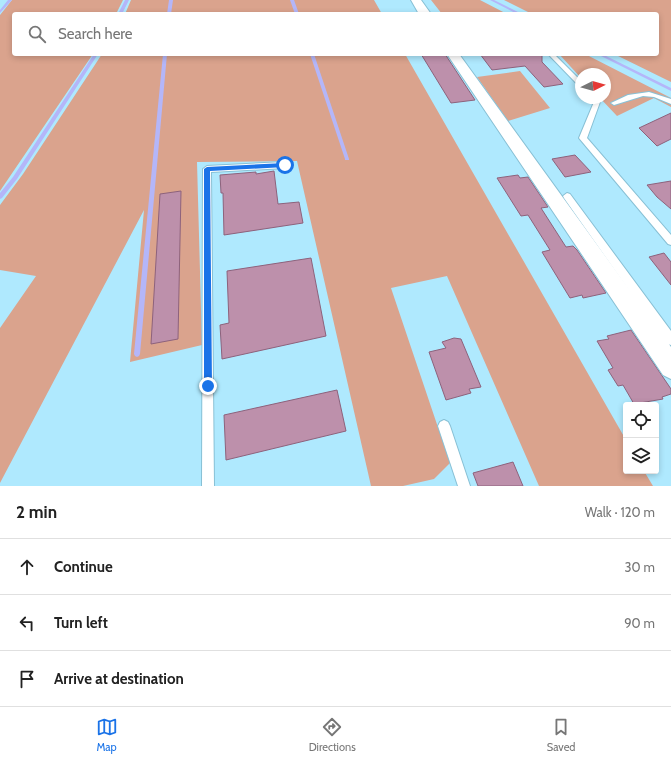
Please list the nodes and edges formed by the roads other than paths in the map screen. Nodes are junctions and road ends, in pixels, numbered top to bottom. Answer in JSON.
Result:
{"nodes":[{"id":1,"x":416,"y":0,"type":"edge"},
{"id":2,"x":424,"y":12,"type":"edge"},
{"id":3,"x":454,"y":56,"type":"edge"},
{"id":4,"x":553,"y":56,"type":"edge"},
{"id":5,"x":575,"y":79,"type":"edge"},
{"id":6,"x":614,"y":102,"type":"dead end"},
{"id":7,"x":671,"y":102,"type":"edge"},
{"id":8,"x":596,"y":104,"type":"edge"},
{"id":9,"x":285,"y":165,"type":"dead end"},
{"id":10,"x":567,"y":196,"type":"dead end"},
{"id":11,"x":671,"y":240,"type":"edge"},
{"id":12,"x":671,"y":340,"type":"edge"},
{"id":13,"x":671,"y":367,"type":"edge"},
{"id":14,"x":444,"y":426,"type":"dead end"},
{"id":15,"x":208,"y":486,"type":"edge"},
{"id":16,"x":464,"y":486,"type":"edge"}],
"edges":[{"from":1,"to":2,"type":"street"},
{"from":3,"to":13,"type":"street"},
{"from":4,"to":5,"type":"lane"},
{"from":6,"to":7,"type":"lane"},
{"from":8,"to":11,"type":"lane"},
{"from":9,"to":15,"type":"lane"},
{"from":10,"to":12,"type":"lane"},
{"from":14,"to":16,"type":"lane"}]}
